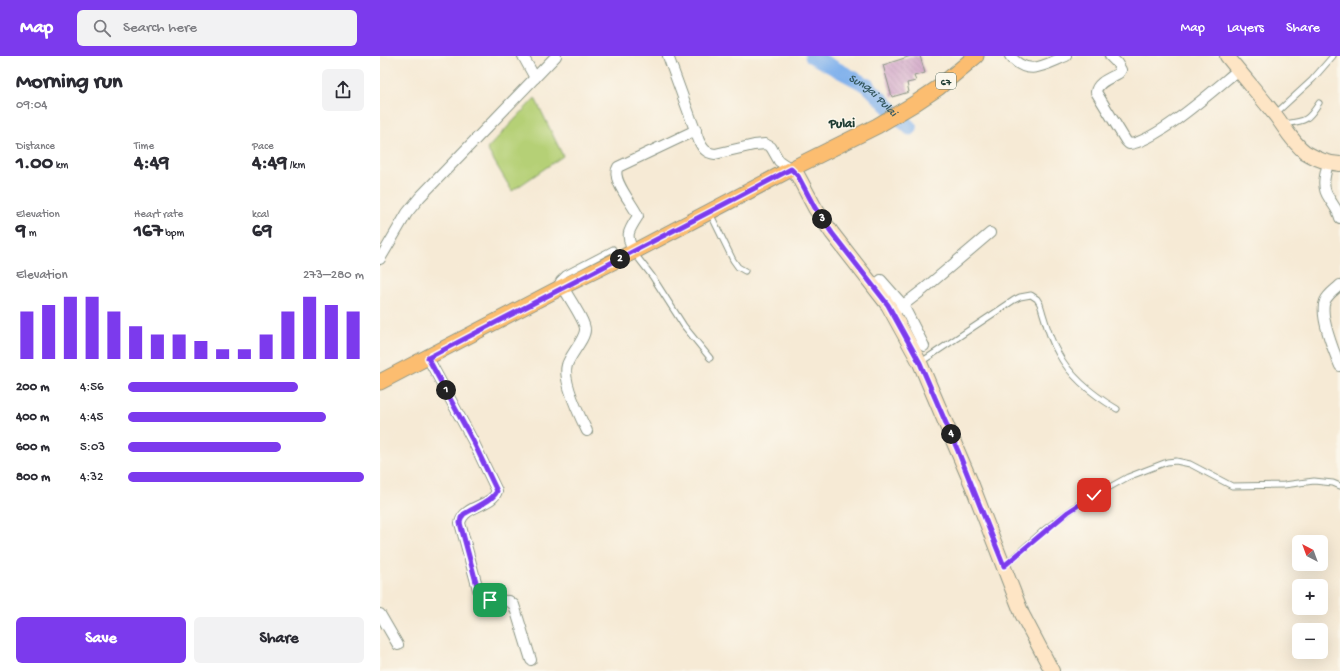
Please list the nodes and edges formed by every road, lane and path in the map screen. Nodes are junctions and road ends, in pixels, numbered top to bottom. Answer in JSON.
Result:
{"nodes":[{"id":1,"x":523,"y":56,"type":"edge"},
{"id":2,"x":556,"y":56,"type":"edge"},
{"id":3,"x":668,"y":56,"type":"edge"},
{"id":4,"x":976,"y":56,"type":"edge"},
{"id":5,"x":1010,"y":56,"type":"edge"},
{"id":6,"x":1066,"y":56,"type":"edge"},
{"id":7,"x":1110,"y":56,"type":"edge"},
{"id":8,"x":1227,"y":56,"type":"edge"},
{"id":9,"x":1333,"y":56,"type":"edge"},
{"id":10,"x":1238,"y":70,"type":"junction"},
{"id":11,"x":535,"y":78,"type":"junction"},
{"id":12,"x":1319,"y":103,"type":"dead end"},
{"id":13,"x":1278,"y":119,"type":"junction"},
{"id":14,"x":696,"y":130,"type":"junction"},
{"id":15,"x":1334,"y":163,"type":"edge"},
{"id":16,"x":791,"y":169,"type":"junction"},
{"id":17,"x":710,"y":212,"type":"junction"},
{"id":18,"x":1340,"y":218,"type":"edge"},
{"id":19,"x":990,"y":233,"type":"dead end"},
{"id":20,"x":633,"y":252,"type":"junction"},
{"id":21,"x":380,"y":259,"type":"edge"},
{"id":22,"x":745,"y":271,"type":"dead end"},
{"id":23,"x":881,"y":280,"type":"dead end"},
{"id":24,"x":1340,"y":285,"type":"edge"},
{"id":25,"x":560,"y":288,"type":"junction"},
{"id":26,"x":898,"y":309,"type":"junction"},
{"id":27,"x":924,"y":346,"type":"dead end"},
{"id":28,"x":428,"y":358,"type":"junction"},
{"id":29,"x":710,"y":358,"type":"dead end"},
{"id":30,"x":920,"y":363,"type":"junction"},
{"id":31,"x":1340,"y":366,"type":"edge"},
{"id":32,"x":380,"y":382,"type":"edge"},
{"id":33,"x":1117,"y":409,"type":"dead end"},
{"id":34,"x":588,"y":431,"type":"dead end"},
{"id":35,"x":1340,"y":486,"type":"edge"},
{"id":36,"x":1004,"y":566,"type":"junction"},
{"id":37,"x":380,"y":614,"type":"edge"},
{"id":38,"x":398,"y":645,"type":"dead end"},
{"id":39,"x":531,"y":660,"type":"dead end"},
{"id":40,"x":1052,"y":671,"type":"edge"}],
"edges":[{"from":1,"to":11,"type":"street"},
{"from":2,"to":11,"type":"street"},
{"from":3,"to":14,"type":"street"},
{"from":4,"to":16,"type":"main road","number":"67"},
{"from":5,"to":6,"type":"street"},
{"from":7,"to":10,"type":"street"},
{"from":8,"to":10,"type":"street"},
{"from":9,"to":13,"type":"lane"},
{"from":10,"to":13,"type":"street"},
{"from":11,"to":21,"type":"street"},
{"from":12,"to":13,"type":"lane"},
{"from":13,"to":15,"type":"street"},
{"from":14,"to":16,"type":"street"},
{"from":14,"to":20,"type":"street"},
{"from":15,"to":18,"type":"street"},
{"from":16,"to":17,"type":"main road","number":"67"},
{"from":16,"to":26,"type":"street"},
{"from":17,"to":20,"type":"main road","number":"67"},
{"from":17,"to":22,"type":"lane"},
{"from":19,"to":26,"type":"street"},
{"from":20,"to":25,"type":"main road","number":"67"},
{"from":20,"to":29,"type":"lane"},
{"from":23,"to":26,"type":"street"},
{"from":24,"to":31,"type":"street"},
{"from":25,"to":28,"type":"main road","number":"67"},
{"from":25,"to":34,"type":"street"},
{"from":26,"to":27,"type":"street"},
{"from":26,"to":30,"type":"street"},
{"from":28,"to":32,"type":"main road","number":"67"},
{"from":28,"to":39,"type":"street"},
{"from":30,"to":33,"type":"lane"},
{"from":30,"to":36,"type":"street"},
{"from":35,"to":36,"type":"lane"},
{"from":36,"to":40,"type":"street"},
{"from":37,"to":38,"type":"street"}]}
